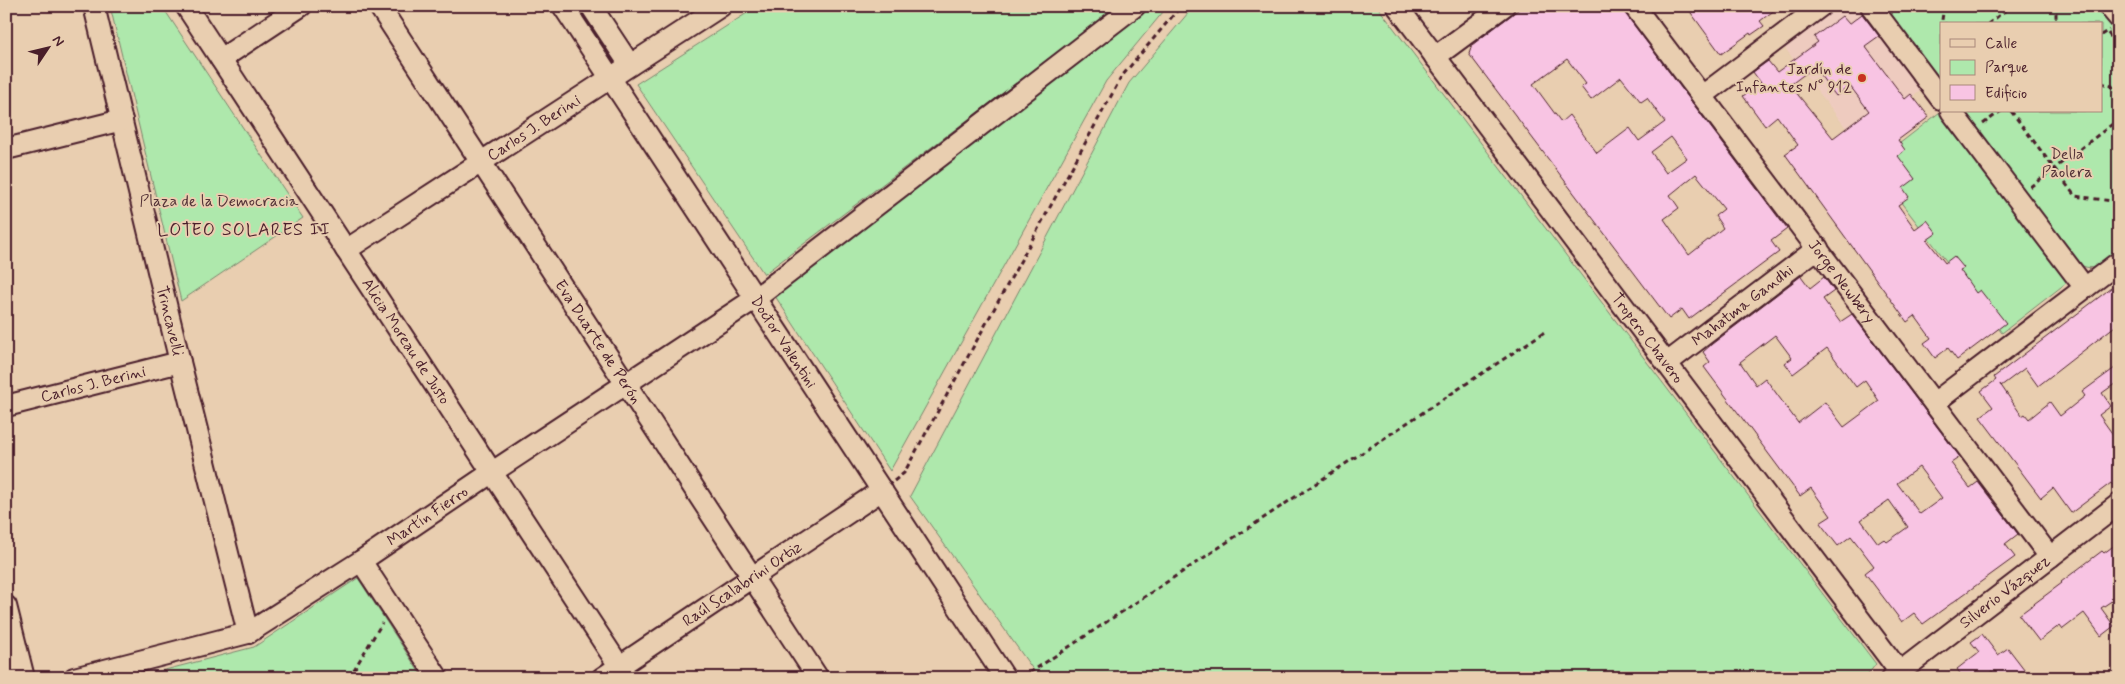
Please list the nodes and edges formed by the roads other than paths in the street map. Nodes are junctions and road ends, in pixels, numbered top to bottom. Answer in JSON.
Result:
{"nodes":[{"id":1,"x":94,"y":6,"type":"edge"},
{"id":2,"x":186,"y":6,"type":"edge"},
{"id":3,"x":301,"y":6,"type":"edge"},
{"id":4,"x":378,"y":6,"type":"edge"},
{"id":5,"x":563,"y":6,"type":"edge"},
{"id":6,"x":591,"y":6,"type":"edge"},
{"id":7,"x":721,"y":6,"type":"edge"},
{"id":8,"x":1135,"y":6,"type":"edge"},
{"id":9,"x":1397,"y":6,"type":"edge"},
{"id":10,"x":1504,"y":6,"type":"edge"},
{"id":11,"x":1634,"y":6,"type":"edge"},
{"id":12,"x":1821,"y":6,"type":"edge"},
{"id":13,"x":1871,"y":6,"type":"edge"},
{"id":14,"x":2109,"y":6,"type":"edge"},
{"id":15,"x":2119,"y":18,"type":"edge"},
{"id":16,"x":1435,"y":57,"type":"junction"},
{"id":17,"x":221,"y":59,"type":"junction"},
{"id":18,"x":630,"y":65,"type":"junction"},
{"id":19,"x":610,"y":77,"type":"junction"},
{"id":20,"x":1702,"y":96,"type":"junction"},
{"id":21,"x":1940,"y":98,"type":"edge"},
{"id":22,"x":1952,"y":112,"type":"edge"},
{"id":23,"x":122,"y":120,"type":"junction"},
{"id":24,"x":6,"y":149,"type":"edge"},
{"id":25,"x":481,"y":163,"type":"junction"},
{"id":26,"x":1818,"y":248,"type":"junction"},
{"id":27,"x":346,"y":250,"type":"junction"},
{"id":28,"x":2119,"y":262,"type":"edge"},
{"id":29,"x":2085,"y":288,"type":"junction"},
{"id":30,"x":756,"y":298,"type":"junction"},
{"id":31,"x":180,"y":362,"type":"junction"},
{"id":32,"x":1668,"y":363,"type":"junction"},
{"id":33,"x":626,"y":384,"type":"junction"},
{"id":34,"x":1934,"y":403,"type":"junction"},
{"id":35,"x":6,"y":406,"type":"edge"},
{"id":36,"x":491,"y":473,"type":"junction"},
{"id":37,"x":882,"y":490,"type":"junction"},
{"id":38,"x":2119,"y":504,"type":"edge"},
{"id":39,"x":2050,"y":557,"type":"junction"},
{"id":40,"x":361,"y":561,"type":"junction"},
{"id":41,"x":753,"y":577,"type":"junction"},
{"id":42,"x":6,"y":606,"type":"edge"},
{"id":43,"x":248,"y":633,"type":"junction"},
{"id":44,"x":623,"y":672,"type":"edge"},
{"id":45,"x":1895,"y":674,"type":"edge"},
{"id":46,"x":24,"y":678,"type":"edge"},
{"id":47,"x":74,"y":678,"type":"edge"},
{"id":48,"x":438,"y":678,"type":"edge"},
{"id":49,"x":602,"y":678,"type":"edge"},
{"id":50,"x":818,"y":678,"type":"edge"},
{"id":51,"x":1005,"y":678,"type":"edge"}],
"edges":[{"from":1,"to":23,"type":"street","name":"Trincavelli"},
{"from":2,"to":17,"type":"street","name":"Alicia Moreau de Justo"},
{"from":3,"to":17,"type":"street"},
{"from":4,"to":25,"type":"street","name":"Eva Duarte de Perón"},
{"from":5,"to":19,"type":"street","name":"Doctor Valentini"},
{"from":6,"to":18,"type":"street"},
{"from":7,"to":18,"type":"street","name":"Carlos J. Berini"},
{"from":8,"to":30,"type":"street","name":"Martín Fierro"},
{"from":9,"to":16,"type":"street","name":"Tropero Chavero"},
{"from":10,"to":16,"type":"street"},
{"from":11,"to":20,"type":"street","name":"Jorge Newbery"},
{"from":12,"to":20,"type":"street"},
{"from":13,"to":21,"type":"street"},
{"from":14,"to":15,"type":"street"},
{"from":16,"to":32,"type":"street","name":"Tropero Chavero"},
{"from":17,"to":27,"type":"street","name":"Alicia Moreau de Justo"},
{"from":18,"to":19,"type":"street","name":"Carlos J. Berini"},
{"from":19,"to":25,"type":"street","name":"Carlos J. Berini"},
{"from":19,"to":30,"type":"street","name":"Doctor Valentini"},
{"from":20,"to":26,"type":"street","name":"Jorge Newbery"},
{"from":22,"to":29,"type":"street"},
{"from":23,"to":24,"type":"street"},
{"from":23,"to":31,"type":"street","name":"Trincavelli"},
{"from":25,"to":27,"type":"street","name":"Carlos J. Berini"},
{"from":25,"to":33,"type":"street","name":"Eva Duarte de Perón"},
{"from":26,"to":32,"type":"street","name":"Mahatma Gandhi"},
{"from":26,"to":34,"type":"street","name":"Jorge Newbery"},
{"from":27,"to":36,"type":"street","name":"Alicia Moreau de Justo"},
{"from":28,"to":29,"type":"street"},
{"from":29,"to":34,"type":"street"},
{"from":30,"to":33,"type":"street","name":"Martín Fierro"},
{"from":30,"to":37,"type":"street","name":"Doctor Valentini"},
{"from":31,"to":35,"type":"street","name":"Carlos J. Berini"},
{"from":31,"to":43,"type":"street","name":"Trincavelli"},
{"from":32,"to":45,"type":"street","name":"Tropero Chavero"},
{"from":33,"to":36,"type":"street","name":"Martín Fierro"},
{"from":33,"to":41,"type":"street","name":"Eva Duarte de Perón"},
{"from":34,"to":39,"type":"street","name":"Jorge Newbery"},
{"from":36,"to":40,"type":"street","name":"Martín Fierro"},
{"from":36,"to":44,"type":"street","name":"Alicia Moreau de Justo"},
{"from":37,"to":41,"type":"street","name":"Raúl Scalabrini Ortiz"},
{"from":37,"to":51,"type":"street","name":"Doctor Valentini"},
{"from":38,"to":39,"type":"street","name":"Silverio Vázquez"},
{"from":39,"to":45,"type":"street","name":"Silverio Vázquez"},
{"from":40,"to":43,"type":"street","name":"Martín Fierro"},
{"from":40,"to":48,"type":"street"},
{"from":41,"to":44,"type":"street","name":"Raúl Scalabrini Ortiz"},
{"from":41,"to":50,"type":"street","name":"Eva Duarte de Perón"},
{"from":42,"to":46,"type":"street"},
{"from":43,"to":47,"type":"street","name":"Martín Fierro"},
{"from":44,"to":49,"type":"street","name":"Raúl Scalabrini Ortiz"}]}
